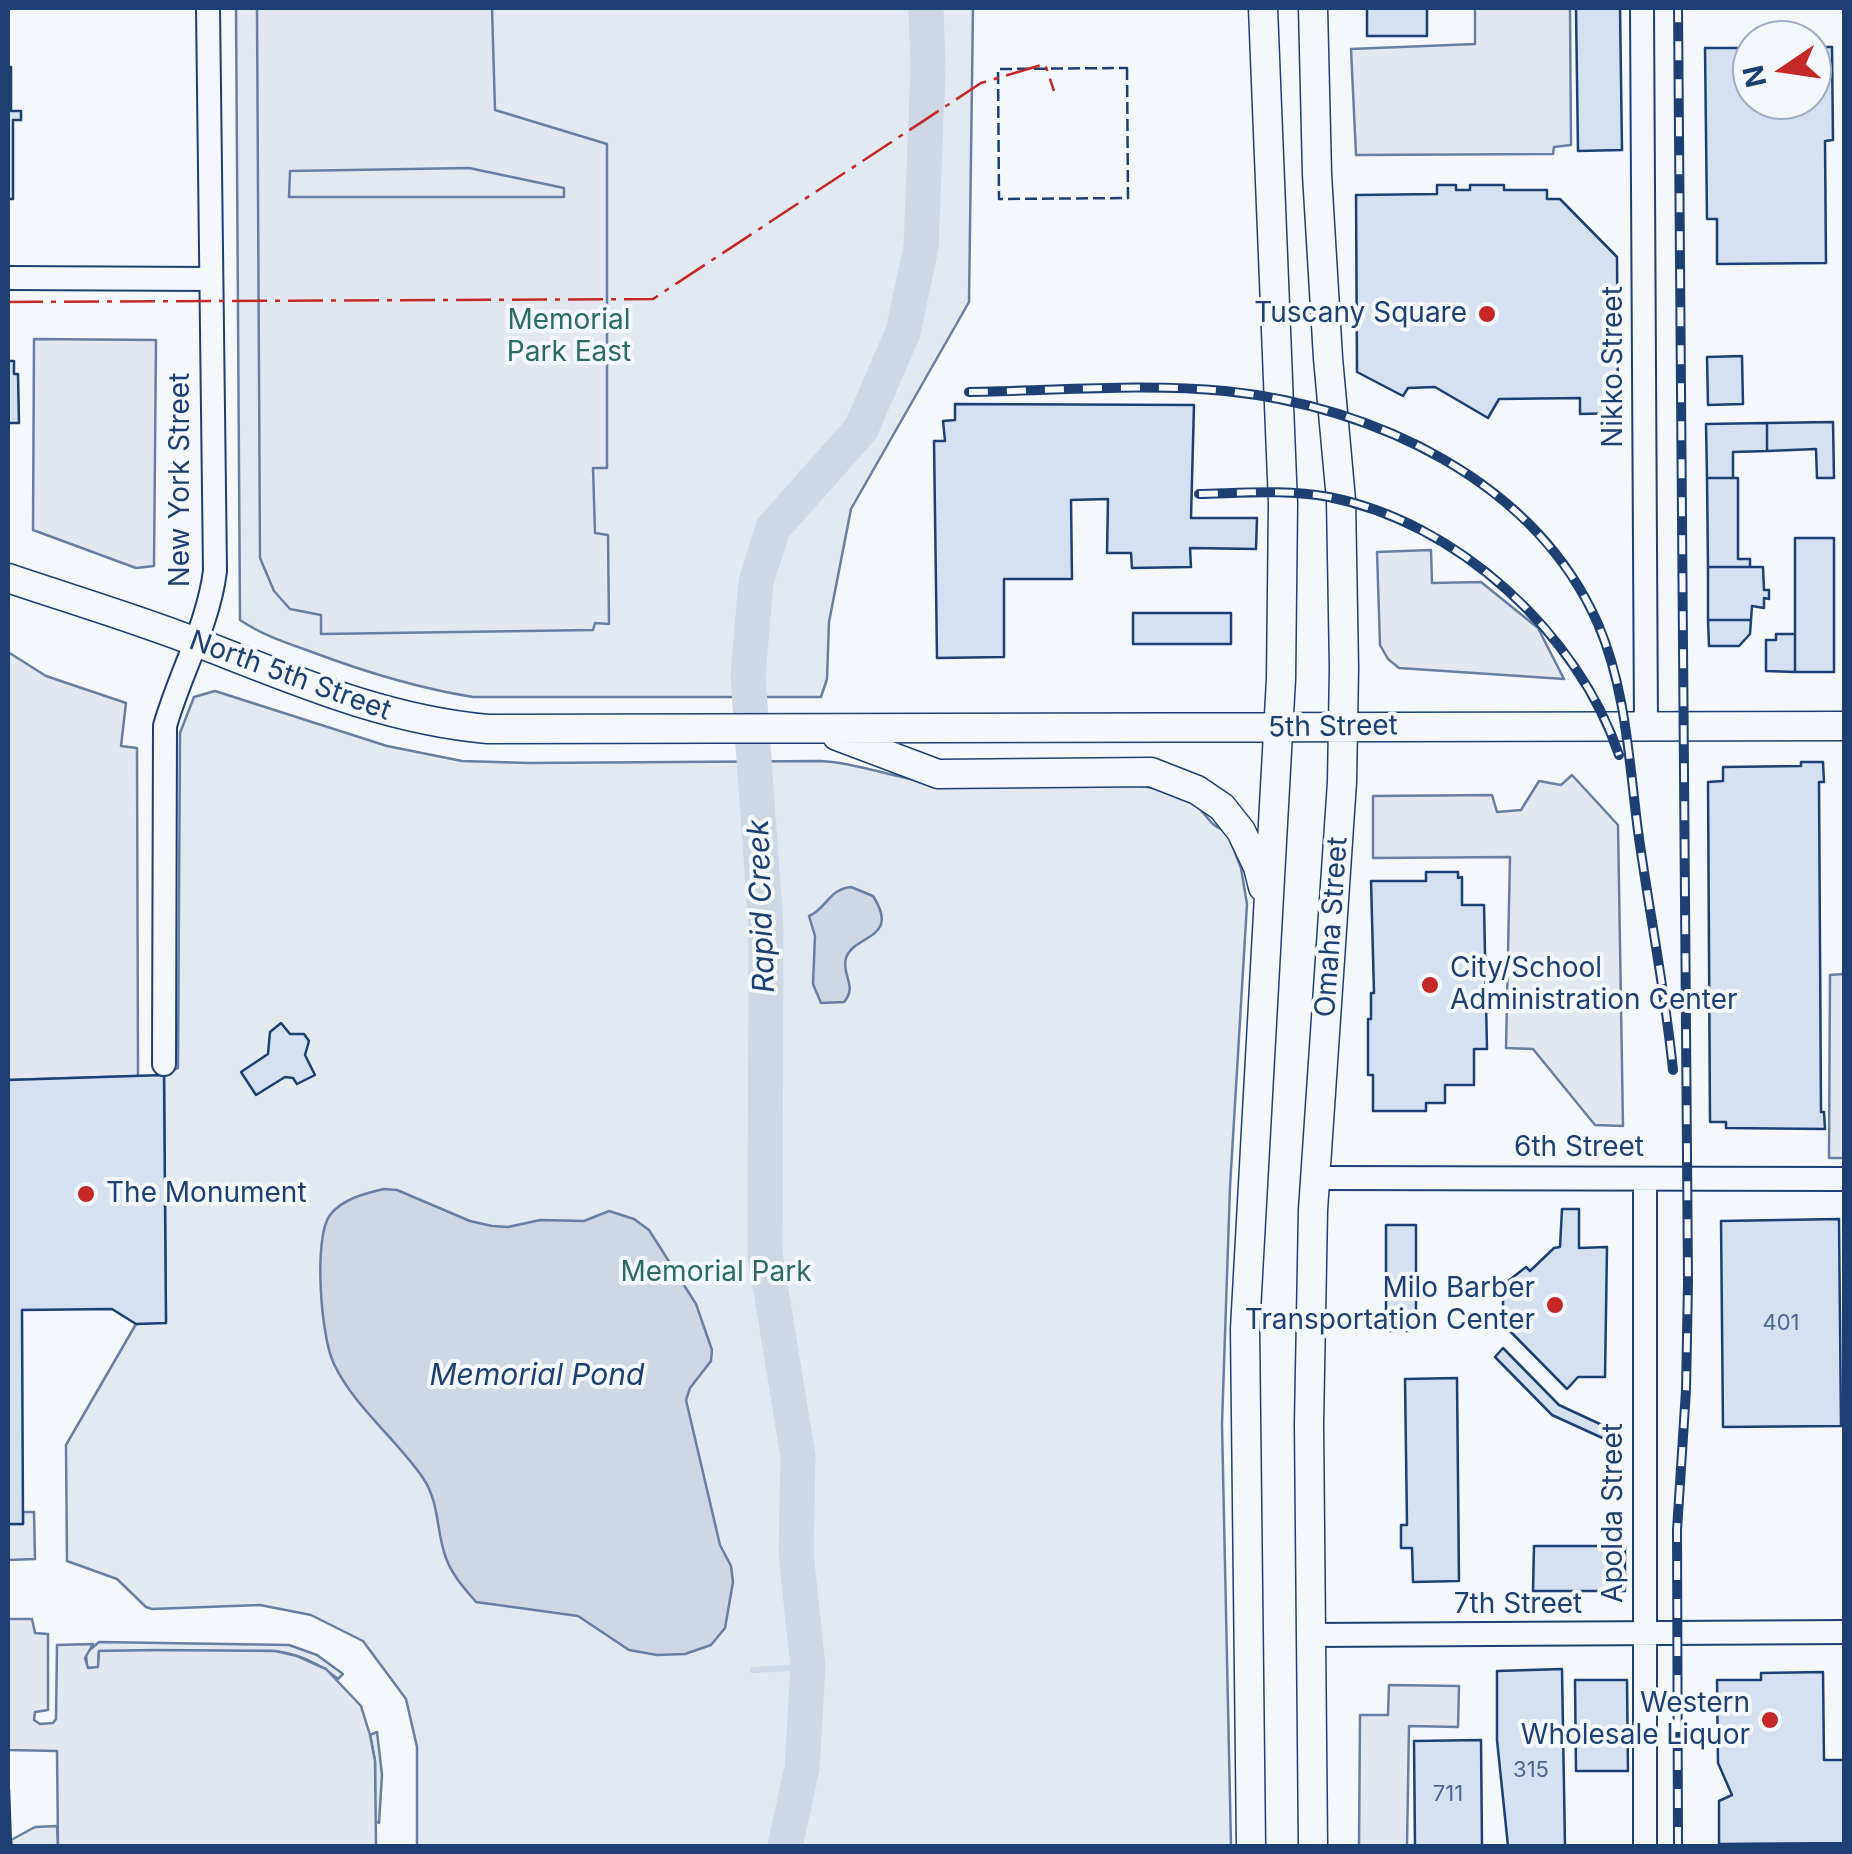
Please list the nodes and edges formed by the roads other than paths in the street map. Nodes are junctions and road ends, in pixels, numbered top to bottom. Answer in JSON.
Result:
{"nodes":[{"id":1,"x":208,"y":8,"type":"edge"},
{"id":2,"x":1263,"y":8,"type":"edge"},
{"id":3,"x":1313,"y":8,"type":"edge"},
{"id":4,"x":1642,"y":8,"type":"edge"},
{"id":5,"x":8,"y":278,"type":"edge"},
{"id":6,"x":210,"y":278,"type":"junction"},
{"id":7,"x":8,"y":578,"type":"edge"},
{"id":8,"x":196,"y":642,"type":"junction"},
{"id":9,"x":1344,"y":726,"type":"junction"},
{"id":10,"x":1646,"y":726,"type":"junction"},
{"id":11,"x":1844,"y":726,"type":"edge"},
{"id":12,"x":1278,"y":728,"type":"junction"},
{"id":13,"x":822,"y":730,"type":"junction"},
{"id":14,"x":1268,"y":908,"type":"junction"},
{"id":15,"x":164,"y":1064,"type":"dead end"},
{"id":16,"x":1314,"y":1178,"type":"junction"},
{"id":17,"x":1645,"y":1178,"type":"junction"},
{"id":18,"x":1844,"y":1179,"type":"edge"},
{"id":19,"x":1844,"y":1632,"type":"edge"},
{"id":20,"x":1644,"y":1634,"type":"junction"},
{"id":21,"x":1312,"y":1635,"type":"junction"},
{"id":22,"x":1251,"y":1846,"type":"edge"},
{"id":23,"x":1313,"y":1846,"type":"edge"},
{"id":24,"x":1645,"y":1846,"type":"edge"}],
"edges":[{"from":1,"to":6,"type":"street","name":"New York Street"},
{"from":2,"to":12,"type":"main road"},
{"from":3,"to":9,"type":"main road","name":"Omaha Street"},
{"from":4,"to":10,"type":"street","name":"Nikko Street"},
{"from":5,"to":6,"type":"street"},
{"from":6,"to":8,"type":"street","name":"New York Street"},
{"from":7,"to":8,"type":"main road","name":"North 5th Street"},
{"from":8,"to":13,"type":"main road","name":"North 5th Street"},
{"from":8,"to":15,"type":"street","name":"New York Street"},
{"from":9,"to":10,"type":"main road","name":"5th Street"},
{"from":9,"to":12,"type":"main road","name":"5th Street"},
{"from":9,"to":16,"type":"main road","name":"Omaha Street"},
{"from":10,"to":11,"type":"main road","name":"5th Street"},
{"from":12,"to":13,"type":"main road","name":"5th Street"},
{"from":12,"to":14,"type":"main road"},
{"from":13,"to":14,"type":"main road"},
{"from":14,"to":22,"type":"main road"},
{"from":16,"to":17,"type":"street","name":"6th Street"},
{"from":16,"to":21,"type":"main road","name":"Omaha Street"},
{"from":17,"to":18,"type":"street","name":"6th Street"},
{"from":17,"to":20,"type":"street","name":"Apolda Street"},
{"from":19,"to":20,"type":"street","name":"7th Street"},
{"from":20,"to":21,"type":"street","name":"7th Street"},
{"from":20,"to":24,"type":"street","name":"Apolda Street"},
{"from":21,"to":23,"type":"main road","name":"Omaha Street"}]}
